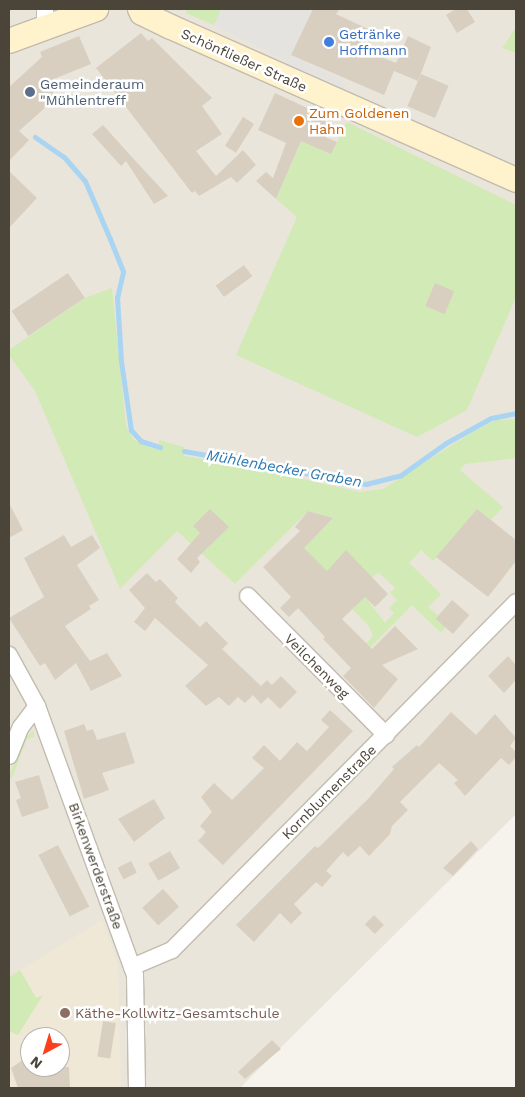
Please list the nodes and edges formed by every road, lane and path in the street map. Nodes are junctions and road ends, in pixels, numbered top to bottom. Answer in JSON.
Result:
{"nodes":[{"id":1,"x":140,"y":9,"type":"edge"},
{"id":2,"x":83,"y":11,"type":"edge"},
{"id":3,"x":45,"y":17,"type":"edge"},
{"id":4,"x":9,"y":41,"type":"edge"},
{"id":5,"x":516,"y":180,"type":"edge"},
{"id":6,"x":248,"y":596,"type":"dead end"},
{"id":7,"x":516,"y":602,"type":"edge"},
{"id":8,"x":9,"y":655,"type":"edge"},
{"id":9,"x":37,"y":706,"type":"junction"},
{"id":10,"x":386,"y":735,"type":"junction"},
{"id":11,"x":9,"y":756,"type":"edge"},
{"id":12,"x":132,"y":967,"type":"junction"},
{"id":13,"x":137,"y":1088,"type":"edge"}],
"edges":[{"from":1,"to":5,"type":"main road","name":"Schönfließer Straße"},
{"from":2,"to":3,"type":"main road"},
{"from":3,"to":4,"type":"main road"},
{"from":6,"to":10,"type":"street","name":"Veilchenweg"},
{"from":7,"to":10,"type":"street","name":"Kornblumenstraße"},
{"from":8,"to":9,"type":"street","name":"Birkenwerderstraße"},
{"from":9,"to":11,"type":"street"},
{"from":9,"to":12,"type":"street","name":"Birkenwerderstraße"},
{"from":10,"to":12,"type":"street","name":"Kornblumenstraße"},
{"from":12,"to":13,"type":"street","name":"Birkenwerderstraße"}]}
